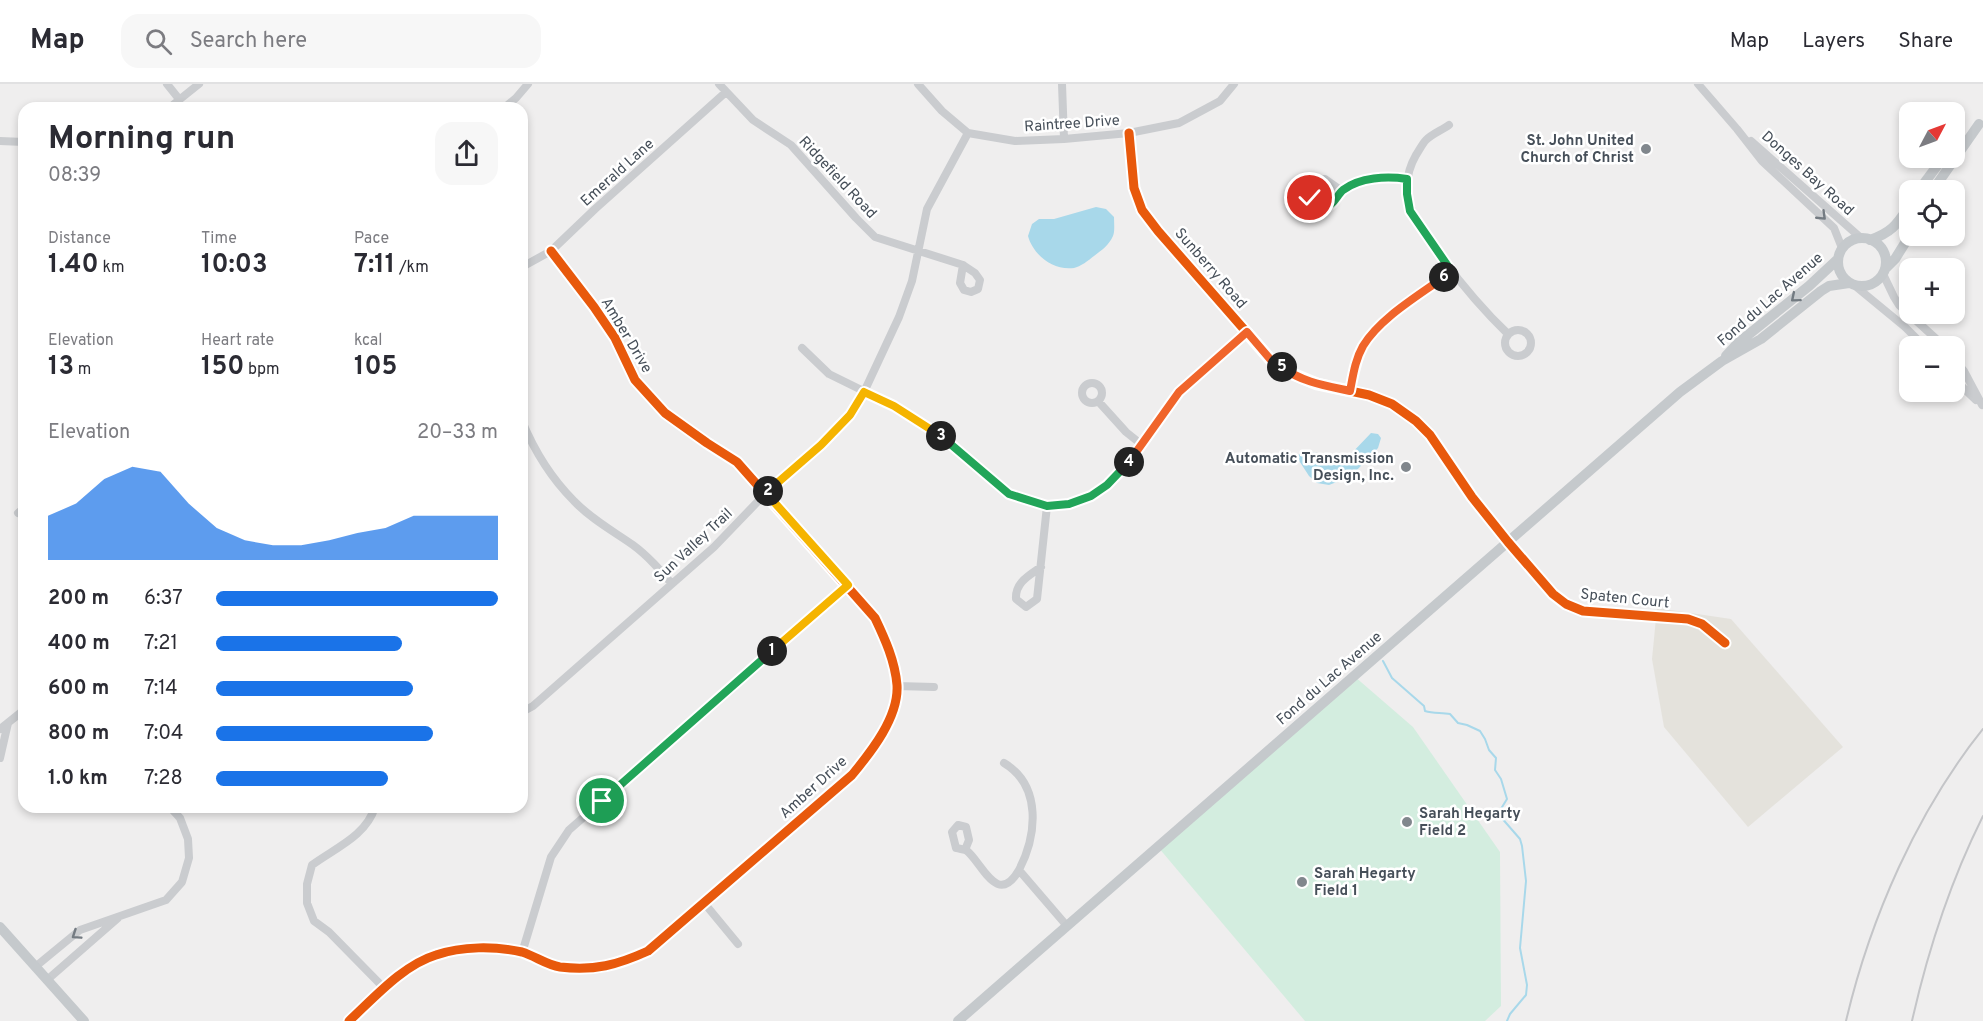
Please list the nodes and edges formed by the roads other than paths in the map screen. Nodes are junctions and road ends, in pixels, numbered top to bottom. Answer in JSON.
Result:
{"nodes":[{"id":1,"x":167,"y":84,"type":"edge"},
{"id":2,"x":199,"y":84,"type":"edge"},
{"id":3,"x":528,"y":84,"type":"edge"},
{"id":4,"x":719,"y":84,"type":"edge"},
{"id":5,"x":918,"y":84,"type":"edge"},
{"id":6,"x":1062,"y":84,"type":"edge"},
{"id":7,"x":1234,"y":84,"type":"edge"},
{"id":8,"x":1698,"y":84,"type":"edge"},
{"id":9,"x":726,"y":92,"type":"junction"},
{"id":10,"x":179,"y":99,"type":"junction"},
{"id":11,"x":176,"y":102,"type":"edge"},
{"id":12,"x":511,"y":102,"type":"edge"},
{"id":13,"x":1981,"y":122,"type":"edge"},
{"id":14,"x":1449,"y":125,"type":"dead end"},
{"id":15,"x":1737,"y":129,"type":"junction"},
{"id":16,"x":968,"y":133,"type":"junction"},
{"id":17,"x":1129,"y":133,"type":"junction"},
{"id":18,"x":1965,"y":136,"type":"edge"},
{"id":19,"x":1064,"y":139,"type":"junction"},
{"id":20,"x":0,"y":141,"type":"edge"},
{"id":21,"x":18,"y":142,"type":"edge"},
{"id":22,"x":1407,"y":179,"type":"junction"},
{"id":23,"x":1940,"y":180,"type":"edge"},
{"id":24,"x":1342,"y":191,"type":"dead end"},
{"id":25,"x":1899,"y":221,"type":"edge"},
{"id":26,"x":1865,"y":239,"type":"junction"},
{"id":27,"x":1903,"y":246,"type":"edge"},
{"id":28,"x":918,"y":250,"type":"junction"},
{"id":29,"x":551,"y":251,"type":"junction"},
{"id":30,"x":1840,"y":254,"type":"junction"},
{"id":31,"x":528,"y":264,"type":"edge"},
{"id":32,"x":963,"y":265,"type":"dead end"},
{"id":33,"x":1452,"y":272,"type":"junction"},
{"id":34,"x":1884,"y":272,"type":"junction"},
{"id":35,"x":1852,"y":284,"type":"junction"},
{"id":36,"x":1247,"y":332,"type":"junction"},
{"id":37,"x":1508,"y":334,"type":"dead end"},
{"id":38,"x":1914,"y":336,"type":"edge"},
{"id":39,"x":1933,"y":336,"type":"edge"},
{"id":40,"x":802,"y":348,"type":"dead end"},
{"id":41,"x":1722,"y":361,"type":"junction"},
{"id":42,"x":1965,"y":373,"type":"edge"},
{"id":43,"x":1965,"y":390,"type":"edge"},
{"id":44,"x":1350,"y":391,"type":"junction"},
{"id":45,"x":864,"y":392,"type":"junction"},
{"id":46,"x":1098,"y":401,"type":"dead end"},
{"id":47,"x":1982,"y":406,"type":"edge"},
{"id":48,"x":528,"y":432,"type":"edge"},
{"id":49,"x":1141,"y":444,"type":"junction"},
{"id":50,"x":766,"y":493,"type":"junction"},
{"id":51,"x":1047,"y":506,"type":"junction"},
{"id":52,"x":1508,"y":542,"type":"junction"},
{"id":53,"x":1041,"y":567,"type":"dead end"},
{"id":54,"x":672,"y":584,"type":"junction"},
{"id":55,"x":848,"y":585,"type":"junction"},
{"id":56,"x":1725,"y":643,"type":"dead end"},
{"id":57,"x":897,"y":686,"type":"junction"},
{"id":58,"x":934,"y":687,"type":"dead end"},
{"id":59,"x":528,"y":708,"type":"edge"},
{"id":60,"x":18,"y":715,"type":"edge"},
{"id":61,"x":8,"y":723,"type":"junction"},
{"id":62,"x":0,"y":729,"type":"edge"},
{"id":63,"x":0,"y":759,"type":"edge"},
{"id":64,"x":1004,"y":763,"type":"dead end"},
{"id":65,"x":175,"y":813,"type":"edge"},
{"id":66,"x":373,"y":813,"type":"edge"},
{"id":67,"x":965,"y":850,"type":"dead end"},
{"id":68,"x":1019,"y":870,"type":"junction"},
{"id":69,"x":705,"y":903,"type":"junction"},
{"id":70,"x":123,"y":914,"type":"junction"},
{"id":71,"x":1068,"y":926,"type":"junction"},
{"id":72,"x":0,"y":927,"type":"edge"},
{"id":73,"x":738,"y":944,"type":"dead end"},
{"id":74,"x":522,"y":952,"type":"junction"},
{"id":75,"x":35,"y":967,"type":"junction"},
{"id":76,"x":47,"y":980,"type":"junction"},
{"id":77,"x":385,"y":988,"type":"junction"},
{"id":78,"x":84,"y":1021,"type":"edge"},
{"id":79,"x":349,"y":1021,"type":"edge"},
{"id":80,"x":958,"y":1021,"type":"edge"}],
"edges":[{"from":1,"to":10,"type":"street"},
{"from":2,"to":10,"type":"street"},
{"from":3,"to":12,"type":"street"},
{"from":4,"to":9,"type":"street","name":"Ridgefield Road"},
{"from":5,"to":16,"type":"street"},
{"from":6,"to":19,"type":"street"},
{"from":7,"to":17,"type":"street","name":"Raintree Drive"},
{"from":8,"to":15,"type":"street","name":"Donges Bay Road"},
{"from":9,"to":28,"type":"street","name":"Ridgefield Road"},
{"from":9,"to":29,"type":"street","name":"Emerald Lane"},
{"from":10,"to":11,"type":"street"},
{"from":13,"to":18,"type":"main road"},
{"from":13,"to":23,"type":"main road"},
{"from":14,"to":22,"type":"street"},
{"from":15,"to":26,"type":"street","name":"Donges Bay Road"},
{"from":15,"to":30,"type":"street","name":"Donges Bay Road","one_way":true},
{"from":16,"to":19,"type":"street","name":"Raintree Drive"},
{"from":16,"to":28,"type":"street","name":"Sun Valley Trail"},
{"from":17,"to":19,"type":"street","name":"Raintree Drive"},
{"from":17,"to":36,"type":"street","name":"Sunberry Road"},
{"from":20,"to":21,"type":"street"},
{"from":22,"to":24,"type":"street"},
{"from":22,"to":33,"type":"street"},
{"from":25,"to":26,"type":"main road"},
{"from":26,"to":30,"type":"main road"},
{"from":26,"to":34,"type":"main road"},
{"from":27,"to":34,"type":"main road"},
{"from":28,"to":32,"type":"street","name":"Ridgefield Road"},
{"from":28,"to":45,"type":"street","name":"Sun Valley Trail"},
{"from":29,"to":31,"type":"street","name":"Emerald Lane"},
{"from":29,"to":50,"type":"street","name":"Amber Drive"},
{"from":30,"to":35,"type":"main road"},
{"from":30,"to":41,"type":"main road","name":"Fond du Lac Avenue","one_way":true},
{"from":33,"to":37,"type":"street"},
{"from":33,"to":44,"type":"street"},
{"from":34,"to":35,"type":"main road"},
{"from":34,"to":39,"type":"street"},
{"from":35,"to":38,"type":"street"},
{"from":35,"to":41,"type":"main road","name":"Fond du Lac Avenue"},
{"from":36,"to":44,"type":"street","name":"Sunberry Road"},
{"from":36,"to":49,"type":"street"},
{"from":40,"to":45,"type":"street"},
{"from":41,"to":52,"type":"main road","name":"Fond du Lac Avenue"},
{"from":42,"to":47,"type":"street"},
{"from":43,"to":47,"type":"street"},
{"from":44,"to":52,"type":"street","name":"Sunberry Road"},
{"from":45,"to":50,"type":"street","name":"Sun Valley Trail"},
{"from":45,"to":51,"type":"street"},
{"from":46,"to":49,"type":"street"},
{"from":48,"to":54,"type":"street"},
{"from":49,"to":51,"type":"street"},
{"from":50,"to":54,"type":"street","name":"Sun Valley Trail"},
{"from":50,"to":55,"type":"street","name":"Amber Drive"},
{"from":51,"to":53,"type":"street"},
{"from":52,"to":56,"type":"street","name":"Spaten Court"},
{"from":52,"to":71,"type":"main road","name":"Fond du Lac Avenue"},
{"from":54,"to":59,"type":"street","name":"Sun Valley Trail"},
{"from":55,"to":57,"type":"street","name":"Amber Drive"},
{"from":55,"to":74,"type":"street"},
{"from":57,"to":58,"type":"street"},
{"from":57,"to":69,"type":"street","name":"Amber Drive"},
{"from":60,"to":61,"type":"street"},
{"from":61,"to":62,"type":"street"},
{"from":61,"to":63,"type":"street"},
{"from":64,"to":68,"type":"street"},
{"from":65,"to":70,"type":"street"},
{"from":66,"to":77,"type":"street"},
{"from":67,"to":68,"type":"street"},
{"from":68,"to":71,"type":"street"},
{"from":69,"to":73,"type":"street"},
{"from":69,"to":74,"type":"street","name":"Amber Drive"},
{"from":70,"to":75,"type":"street","one_way":true},
{"from":70,"to":76,"type":"street"},
{"from":71,"to":80,"type":"main road","name":"Fond du Lac Avenue"},
{"from":72,"to":75,"type":"main road"},
{"from":74,"to":77,"type":"street","name":"Amber Drive"},
{"from":75,"to":76,"type":"main road"},
{"from":76,"to":78,"type":"main road"},
{"from":77,"to":79,"type":"street","name":"Amber Drive"}]}
